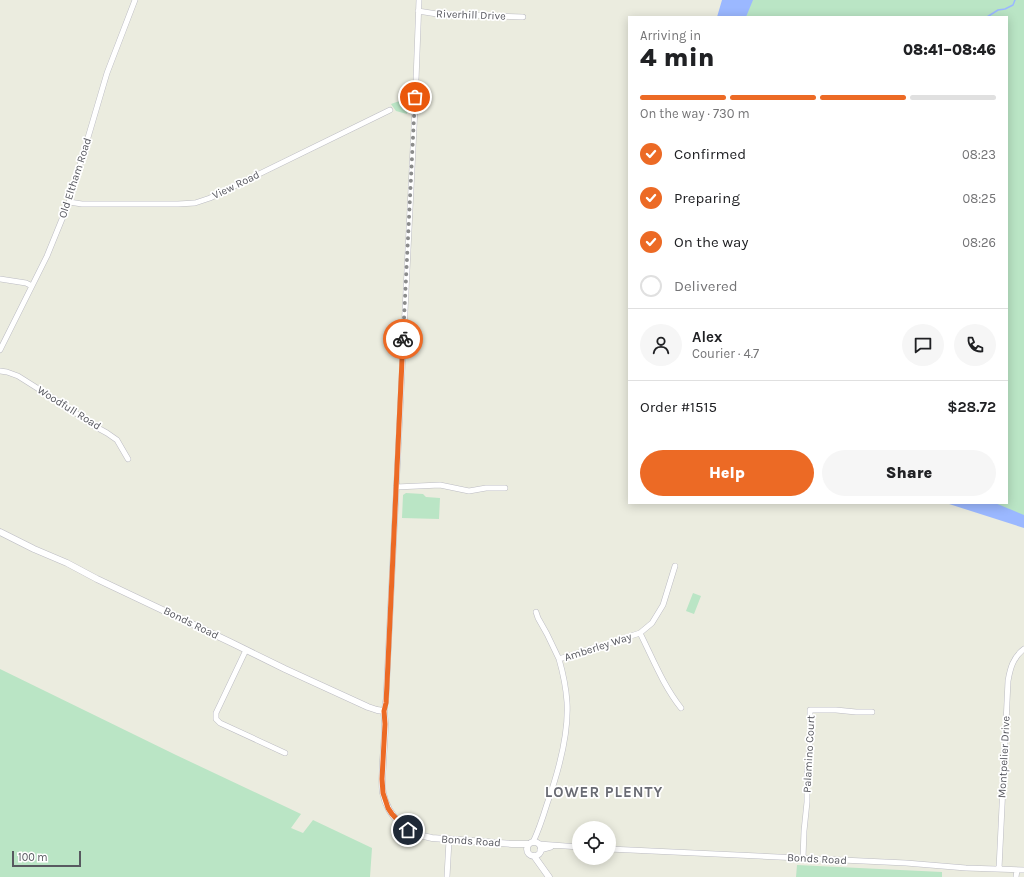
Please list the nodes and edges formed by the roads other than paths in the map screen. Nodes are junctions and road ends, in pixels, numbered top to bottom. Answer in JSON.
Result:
{"nodes":[{"id":1,"x":135,"y":0,"type":"edge"},
{"id":2,"x":419,"y":0,"type":"edge"},
{"id":3,"x":418,"y":11,"type":"junction"},
{"id":4,"x":523,"y":17,"type":"dead end"},
{"id":5,"x":390,"y":110,"type":"dead end"},
{"id":6,"x":69,"y":202,"type":"junction"},
{"id":7,"x":0,"y":279,"type":"edge"},
{"id":8,"x":32,"y":286,"type":"junction"},
{"id":9,"x":0,"y":350,"type":"edge"},
{"id":10,"x":0,"y":371,"type":"edge"},
{"id":11,"x":128,"y":459,"type":"dead end"},
{"id":12,"x":396,"y":488,"type":"junction"},
{"id":13,"x":505,"y":488,"type":"dead end"},
{"id":14,"x":0,"y":532,"type":"edge"},
{"id":15,"x":675,"y":566,"type":"dead end"},
{"id":16,"x":536,"y":612,"type":"dead end"},
{"id":17,"x":640,"y":633,"type":"junction"},
{"id":18,"x":1024,"y":649,"type":"edge"},
{"id":19,"x":246,"y":650,"type":"junction"},
{"id":20,"x":559,"y":660,"type":"junction"},
{"id":21,"x":681,"y":708,"type":"dead end"},
{"id":22,"x":384,"y":711,"type":"junction"},
{"id":23,"x":872,"y":712,"type":"dead end"},
{"id":24,"x":285,"y":753,"type":"dead end"},
{"id":25,"x":449,"y":840,"type":"junction"},
{"id":26,"x":572,"y":847,"type":"edge"},
{"id":27,"x":535,"y":848,"type":"junction"},
{"id":28,"x":616,"y":849,"type":"edge"},
{"id":29,"x":803,"y":858,"type":"junction"},
{"id":30,"x":999,"y":869,"type":"junction"},
{"id":31,"x":1017,"y":870,"type":"junction"},
{"id":32,"x":1024,"y":870,"type":"edge"},
{"id":33,"x":548,"y":875,"type":"edge"},
{"id":34,"x":447,"y":877,"type":"edge"},
{"id":35,"x":1016,"y":877,"type":"edge"}],
"edges":[{"from":1,"to":6,"type":"street","name":"Old Eltham Road"},
{"from":2,"to":3,"type":"street"},
{"from":3,"to":4,"type":"street","name":"Riverhill Drive"},
{"from":3,"to":12,"type":"street"},
{"from":5,"to":6,"type":"street","name":"View Road"},
{"from":6,"to":8,"type":"street","name":"Old Eltham Road"},
{"from":7,"to":8,"type":"street"},
{"from":8,"to":9,"type":"street","name":"Old Eltham Road"},
{"from":10,"to":11,"type":"street","name":"Woodfull Road"},
{"from":12,"to":13,"type":"street"},
{"from":12,"to":22,"type":"street"},
{"from":14,"to":19,"type":"street","name":"Bonds Road"},
{"from":15,"to":17,"type":"street","name":"Amberley Way"},
{"from":16,"to":20,"type":"street"},
{"from":17,"to":20,"type":"street","name":"Amberley Way"},
{"from":17,"to":21,"type":"street"},
{"from":18,"to":30,"type":"street","name":"Montpelier Drive"},
{"from":19,"to":22,"type":"street","name":"Bonds Road"},
{"from":19,"to":24,"type":"street"},
{"from":20,"to":27,"type":"street","name":"Amberley Way"},
{"from":22,"to":25,"type":"street","name":"Bonds Road"},
{"from":23,"to":29,"type":"street","name":"Palamino Court"},
{"from":25,"to":27,"type":"street","name":"Bonds Road"},
{"from":25,"to":34,"type":"street"},
{"from":26,"to":27,"type":"street","name":"Bonds Road"},
{"from":27,"to":33,"type":"street"},
{"from":28,"to":29,"type":"street","name":"Bonds Road"},
{"from":29,"to":30,"type":"street","name":"Bonds Road"},
{"from":30,"to":31,"type":"street","name":"Bonds Road"},
{"from":31,"to":32,"type":"street","name":"Bonds Road"},
{"from":31,"to":35,"type":"street"}]}
